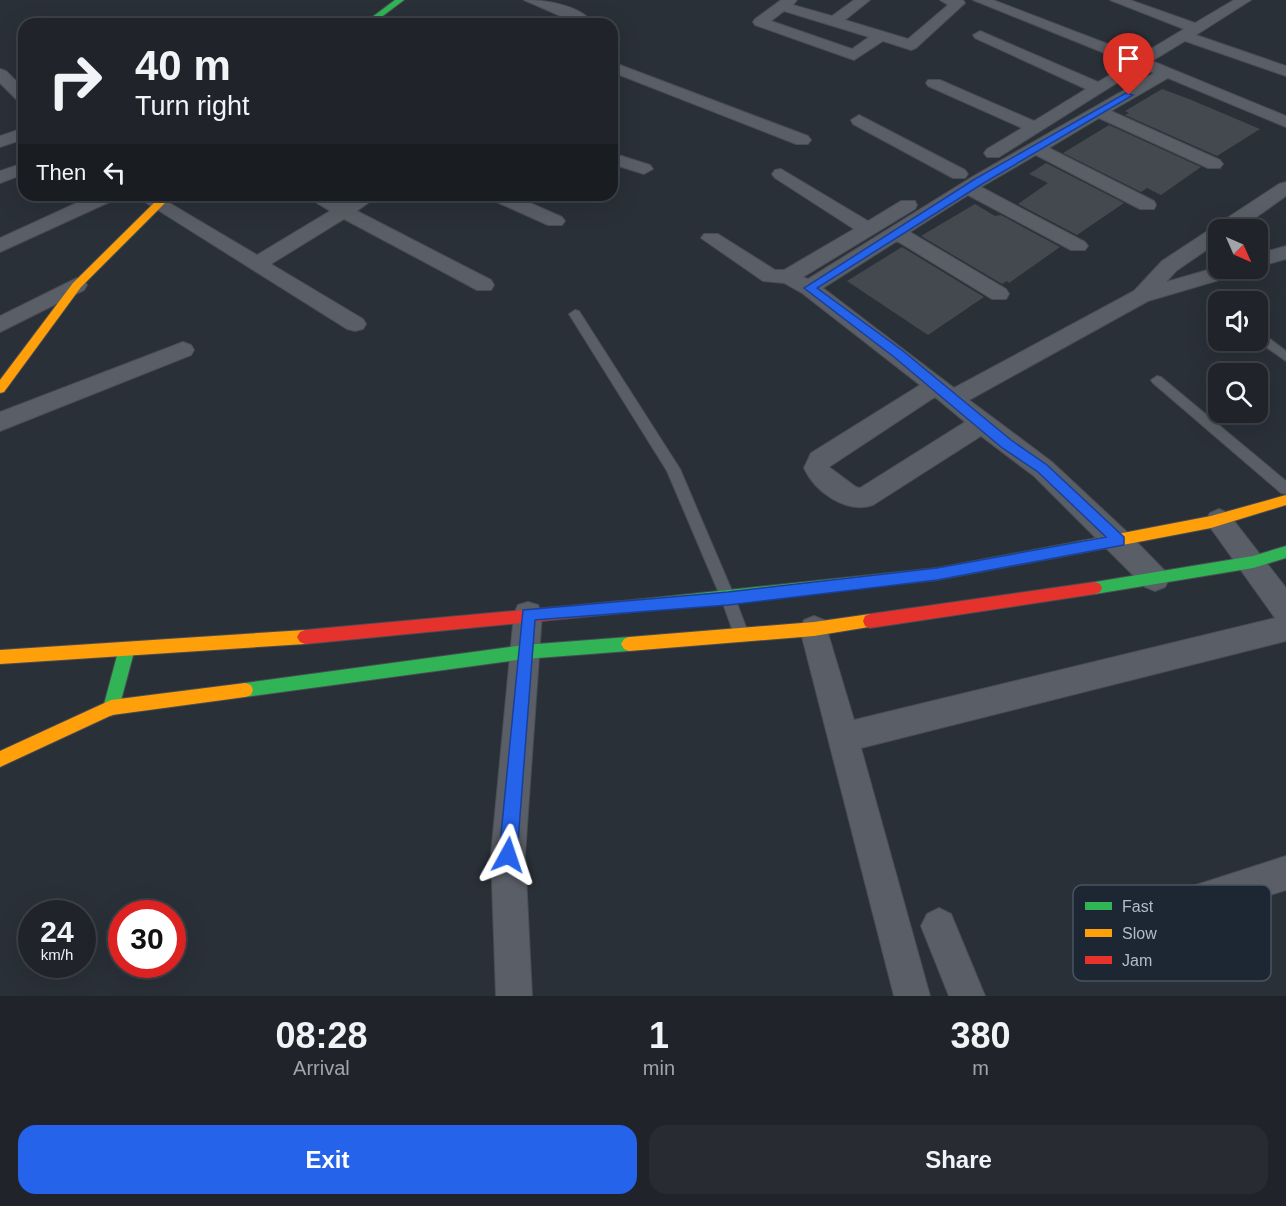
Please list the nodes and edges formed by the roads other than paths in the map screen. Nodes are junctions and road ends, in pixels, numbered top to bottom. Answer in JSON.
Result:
{"nodes":[{"id":1,"x":400,"y":0,"type":"edge"},
{"id":2,"x":531,"y":0,"type":"edge"},
{"id":3,"x":863,"y":0,"type":"edge"},
{"id":4,"x":947,"y":0,"type":"edge"},
{"id":5,"x":980,"y":0,"type":"edge"},
{"id":6,"x":1117,"y":0,"type":"edge"},
{"id":7,"x":1244,"y":0,"type":"edge"},
{"id":8,"x":786,"y":3,"type":"edge"},
{"id":9,"x":375,"y":18,"type":"edge"},
{"id":10,"x":580,"y":18,"type":"edge"},
{"id":11,"x":834,"y":22,"type":"junction"},
{"id":12,"x":1189,"y":31,"type":"junction"},
{"id":13,"x":980,"y":35,"type":"dead end"},
{"id":14,"x":879,"y":37,"type":"junction"},
{"id":15,"x":1139,"y":62,"type":"junction"},
{"id":16,"x":618,"y":70,"type":"edge"},
{"id":17,"x":1286,"y":71,"type":"edge"},
{"id":18,"x":1167,"y":72,"type":"junction"},
{"id":19,"x":0,"y":74,"type":"edge"},
{"id":20,"x":1124,"y":74,"type":"dead end"},
{"id":21,"x":934,"y":82,"type":"dead end"},
{"id":22,"x":1099,"y":89,"type":"junction"},
{"id":23,"x":18,"y":92,"type":"edge"},
{"id":24,"x":1098,"y":112,"type":"junction"},
{"id":25,"x":859,"y":120,"type":"dead end"},
{"id":26,"x":1286,"y":122,"type":"edge"},
{"id":27,"x":1035,"y":128,"type":"junction"},
{"id":28,"x":18,"y":135,"type":"edge"},
{"id":29,"x":802,"y":140,"type":"dead end"},
{"id":30,"x":0,"y":142,"type":"edge"},
{"id":31,"x":1036,"y":148,"type":"junction"},
{"id":32,"x":618,"y":160,"type":"edge"},
{"id":33,"x":1214,"y":164,"type":"dead end"},
{"id":34,"x":644,"y":169,"type":"dead end"},
{"id":35,"x":18,"y":170,"type":"edge"},
{"id":36,"x":781,"y":174,"type":"dead end"},
{"id":37,"x":0,"y":178,"type":"edge"},
{"id":38,"x":964,"y":181,"type":"junction"},
{"id":39,"x":1286,"y":188,"type":"edge"},
{"id":40,"x":96,"y":201,"type":"edge"},
{"id":41,"x":154,"y":201,"type":"edge"},
{"id":42,"x":162,"y":201,"type":"edge"},
{"id":43,"x":324,"y":201,"type":"edge"},
{"id":44,"x":360,"y":201,"type":"edge"},
{"id":45,"x":510,"y":201,"type":"edge"},
{"id":46,"x":1147,"y":205,"type":"dead end"},
{"id":47,"x":343,"y":211,"type":"junction"},
{"id":48,"x":1240,"y":219,"type":"edge"},
{"id":49,"x":555,"y":221,"type":"dead end"},
{"id":50,"x":868,"y":229,"type":"junction"},
{"id":51,"x":896,"y":232,"type":"junction"},
{"id":52,"x":711,"y":238,"type":"dead end"},
{"id":53,"x":1208,"y":240,"type":"edge"},
{"id":54,"x":0,"y":246,"type":"edge"},
{"id":55,"x":1078,"y":246,"type":"dead end"},
{"id":56,"x":1286,"y":252,"type":"edge"},
{"id":57,"x":1268,"y":258,"type":"edge"},
{"id":58,"x":257,"y":264,"type":"junction"},
{"id":59,"x":1208,"y":276,"type":"edge"},
{"id":60,"x":788,"y":277,"type":"junction"},
{"id":61,"x":77,"y":285,"type":"junction"},
{"id":62,"x":484,"y":285,"type":"dead end"},
{"id":63,"x":809,"y":288,"type":"junction"},
{"id":64,"x":999,"y":294,"type":"dead end"},
{"id":65,"x":1141,"y":296,"type":"junction"},
{"id":66,"x":575,"y":314,"type":"dead end"},
{"id":67,"x":355,"y":324,"type":"dead end"},
{"id":68,"x":0,"y":326,"type":"edge"},
{"id":69,"x":1268,"y":344,"type":"edge"},
{"id":70,"x":183,"y":350,"type":"dead end"},
{"id":71,"x":1286,"y":357,"type":"edge"},
{"id":72,"x":1157,"y":380,"type":"dead end"},
{"id":73,"x":0,"y":389,"type":"edge"},
{"id":74,"x":945,"y":391,"type":"junction"},
{"id":75,"x":0,"y":422,"type":"edge"},
{"id":76,"x":982,"y":423,"type":"junction"},
{"id":77,"x":1286,"y":489,"type":"edge"},
{"id":78,"x":1286,"y":500,"type":"edge"},
{"id":79,"x":1219,"y":520,"type":"junction"},
{"id":80,"x":1119,"y":541,"type":"junction"},
{"id":81,"x":1286,"y":552,"type":"edge"},
{"id":82,"x":1253,"y":562,"type":"junction"},
{"id":83,"x":1155,"y":579,"type":"junction"},
{"id":84,"x":728,"y":598,"type":"junction"},
{"id":85,"x":1286,"y":610,"type":"edge"},
{"id":86,"x":528,"y":614,"type":"junction"},
{"id":87,"x":814,"y":628,"type":"junction"},
{"id":88,"x":1286,"y":628,"type":"edge"},
{"id":89,"x":741,"y":635,"type":"junction"},
{"id":90,"x":126,"y":652,"type":"junction"},
{"id":91,"x":524,"y":652,"type":"junction"},
{"id":92,"x":0,"y":657,"type":"edge"},
{"id":93,"x":111,"y":708,"type":"junction"},
{"id":94,"x":843,"y":738,"type":"junction"},
{"id":95,"x":0,"y":759,"type":"edge"},
{"id":96,"x":1286,"y":873,"type":"edge"},
{"id":97,"x":1247,"y":885,"type":"edge"},
{"id":98,"x":939,"y":926,"type":"dead end"},
{"id":99,"x":514,"y":996,"type":"edge"},
{"id":100,"x":912,"y":996,"type":"edge"},
{"id":101,"x":967,"y":996,"type":"edge"}],
"edges":[{"from":1,"to":9,"type":"street"},
{"from":2,"to":10,"type":"street"},
{"from":3,"to":11,"type":"street"},
{"from":4,"to":14,"type":"street"},
{"from":5,"to":15,"type":"street"},
{"from":6,"to":12,"type":"street"},
{"from":7,"to":12,"type":"street"},
{"from":8,"to":11,"type":"street"},
{"from":8,"to":14,"type":"street"},
{"from":11,"to":14,"type":"street"},
{"from":12,"to":15,"type":"street"},
{"from":12,"to":17,"type":"street"},
{"from":13,"to":22,"type":"street"},
{"from":15,"to":18,"type":"street"},
{"from":16,"to":29,"type":"street"},
{"from":18,"to":24,"type":"street"},
{"from":18,"to":26,"type":"street"},
{"from":19,"to":23,"type":"street"},
{"from":20,"to":22,"type":"street"},
{"from":21,"to":27,"type":"street"},
{"from":22,"to":27,"type":"street"},
{"from":24,"to":31,"type":"street"},
{"from":24,"to":33,"type":"street"},
{"from":25,"to":38,"type":"street"},
{"from":27,"to":38,"type":"street"},
{"from":28,"to":30,"type":"street"},
{"from":31,"to":38,"type":"street"},
{"from":31,"to":46,"type":"street"},
{"from":32,"to":34,"type":"street"},
{"from":35,"to":37,"type":"street"},
{"from":36,"to":50,"type":"street"},
{"from":38,"to":50,"type":"street"},
{"from":38,"to":51,"type":"street"},
{"from":38,"to":55,"type":"street"},
{"from":39,"to":48,"type":"street"},
{"from":40,"to":54,"type":"street"},
{"from":41,"to":61,"type":"street"},
{"from":42,"to":58,"type":"street"},
{"from":43,"to":47,"type":"street"},
{"from":44,"to":47,"type":"street"},
{"from":45,"to":49,"type":"street"},
{"from":47,"to":58,"type":"street"},
{"from":47,"to":62,"type":"street"},
{"from":50,"to":60,"type":"street"},
{"from":51,"to":63,"type":"street"},
{"from":51,"to":64,"type":"street"},
{"from":52,"to":60,"type":"street"},
{"from":53,"to":65,"type":"street"},
{"from":56,"to":57,"type":"street"},
{"from":58,"to":67,"type":"street"},
{"from":59,"to":65,"type":"street"},
{"from":60,"to":63,"type":"street"},
{"from":61,"to":68,"type":"street"},
{"from":61,"to":73,"type":"street"},
{"from":63,"to":74,"type":"street"},
{"from":65,"to":74,"type":"street"},
{"from":66,"to":84,"type":"lane"},
{"from":69,"to":71,"type":"lane"},
{"from":70,"to":75,"type":"street"},
{"from":72,"to":77,"type":"lane"},
{"from":74,"to":76,"type":"street"},
{"from":74,"to":76,"type":"street"},
{"from":76,"to":80,"type":"street"},
{"from":78,"to":79,"type":"street"},
{"from":79,"to":80,"type":"street"},
{"from":79,"to":82,"type":"street"},
{"from":80,"to":83,"type":"street"},
{"from":80,"to":84,"type":"street"},
{"from":81,"to":82,"type":"street"},
{"from":82,"to":83,"type":"street"},
{"from":82,"to":85,"type":"street"},
{"from":83,"to":87,"type":"street"},
{"from":84,"to":86,"type":"street"},
{"from":84,"to":89,"type":"lane"},
{"from":86,"to":90,"type":"street"},
{"from":86,"to":91,"type":"street"},
{"from":87,"to":89,"type":"street"},
{"from":87,"to":94,"type":"street"},
{"from":88,"to":94,"type":"street"},
{"from":89,"to":91,"type":"street"},
{"from":90,"to":92,"type":"street"},
{"from":90,"to":93,"type":"street"},
{"from":91,"to":93,"type":"street"},
{"from":91,"to":99,"type":"street"},
{"from":93,"to":95,"type":"street"},
{"from":94,"to":100,"type":"street"},
{"from":96,"to":97,"type":"street"},
{"from":98,"to":101,"type":"street"}]}
